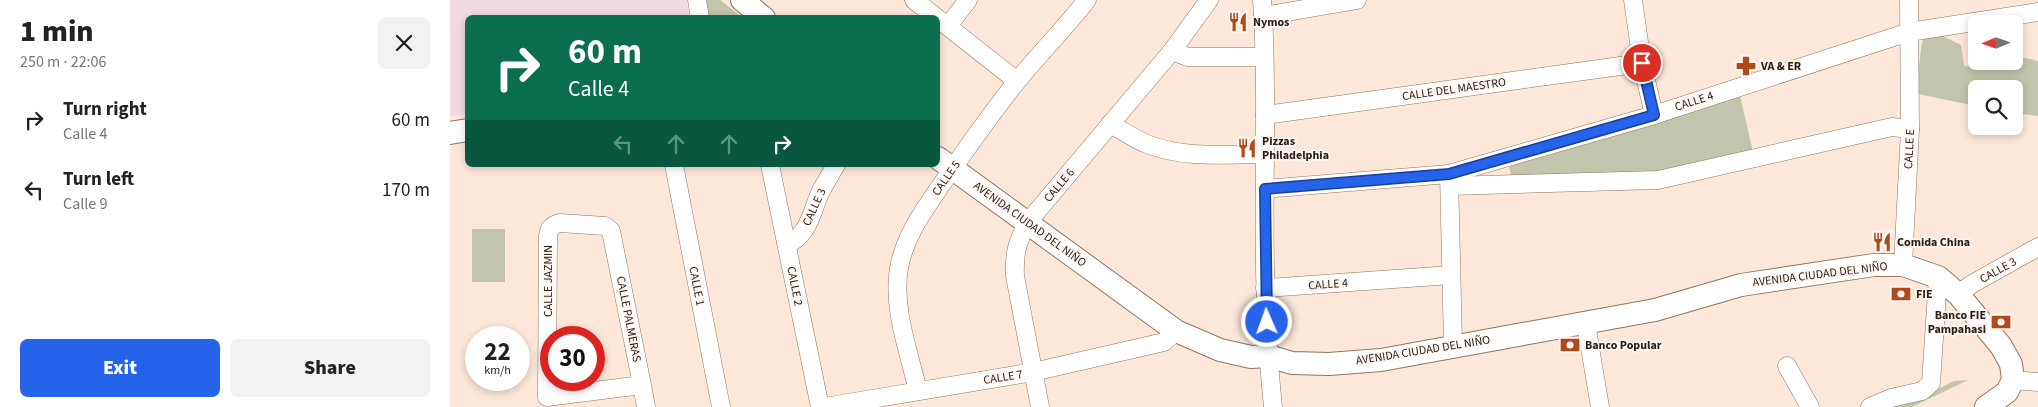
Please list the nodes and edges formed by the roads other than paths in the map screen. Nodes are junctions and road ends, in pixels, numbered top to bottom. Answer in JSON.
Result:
{"nodes":[{"id":1,"x":696,"y":0,"type":"edge"},
{"id":2,"x":742,"y":0,"type":"edge"},
{"id":3,"x":914,"y":0,"type":"edge"},
{"id":4,"x":968,"y":0,"type":"edge"},
{"id":5,"x":1087,"y":0,"type":"edge"},
{"id":6,"x":1209,"y":0,"type":"edge"},
{"id":7,"x":1357,"y":0,"type":"edge"},
{"id":8,"x":1633,"y":0,"type":"edge"},
{"id":9,"x":1909,"y":0,"type":"edge"},
{"id":10,"x":1262,"y":8,"type":"edge"},
{"id":11,"x":2038,"y":12,"type":"edge"},
{"id":12,"x":699,"y":15,"type":"edge"},
{"id":13,"x":760,"y":15,"type":"edge"},
{"id":14,"x":934,"y":15,"type":"edge"},
{"id":15,"x":940,"y":20,"type":"edge"},
{"id":16,"x":948,"y":26,"type":"junction"},
{"id":17,"x":1909,"y":32,"type":"junction"},
{"id":18,"x":1172,"y":51,"type":"junction"},
{"id":19,"x":1264,"y":57,"type":"junction"},
{"id":20,"x":1642,"y":63,"type":"junction"},
{"id":21,"x":1017,"y":81,"type":"junction"},
{"id":22,"x":1654,"y":115,"type":"junction"},
{"id":23,"x":1265,"y":116,"type":"junction"},
{"id":24,"x":1110,"y":124,"type":"junction"},
{"id":25,"x":1910,"y":129,"type":"junction"},
{"id":26,"x":465,"y":130,"type":"edge"},
{"id":27,"x":450,"y":133,"type":"edge"},
{"id":28,"x":1265,"y":154,"type":"junction"},
{"id":29,"x":945,"y":163,"type":"edge"},
{"id":30,"x":674,"y":167,"type":"edge"},
{"id":31,"x":770,"y":167,"type":"edge"},
{"id":32,"x":835,"y":167,"type":"edge"},
{"id":33,"x":1449,"y":180,"type":"junction"},
{"id":34,"x":1265,"y":189,"type":"junction"},
{"id":35,"x":1028,"y":222,"type":"junction"},
{"id":36,"x":551,"y":227,"type":"joint"},
{"id":37,"x":787,"y":244,"type":"junction"},
{"id":38,"x":2038,"y":247,"type":"edge"},
{"id":39,"x":1903,"y":265,"type":"junction"},
{"id":40,"x":1450,"y":275,"type":"junction"},
{"id":41,"x":1938,"y":277,"type":"junction"},
{"id":42,"x":1266,"y":288,"type":"junction"},
{"id":43,"x":1958,"y":294,"type":"junction"},
{"id":44,"x":1586,"y":324,"type":"junction"},
{"id":45,"x":1176,"y":332,"type":"junction"},
{"id":46,"x":1453,"y":346,"type":"junction"},
{"id":47,"x":1268,"y":356,"type":"junction"},
{"id":48,"x":1787,"y":366,"type":"dead end"},
{"id":49,"x":1033,"y":372,"type":"junction"},
{"id":50,"x":2013,"y":380,"type":"junction"},
{"id":51,"x":2038,"y":382,"type":"edge"},
{"id":52,"x":642,"y":385,"type":"junction"},
{"id":53,"x":918,"y":391,"type":"junction"},
{"id":54,"x":646,"y":407,"type":"edge"},
{"id":55,"x":721,"y":407,"type":"edge"},
{"id":56,"x":820,"y":407,"type":"edge"},
{"id":57,"x":824,"y":407,"type":"edge"},
{"id":58,"x":1040,"y":407,"type":"edge"},
{"id":59,"x":1273,"y":407,"type":"edge"},
{"id":60,"x":1600,"y":407,"type":"edge"},
{"id":61,"x":1810,"y":407,"type":"edge"},
{"id":62,"x":1870,"y":407,"type":"edge"},
{"id":63,"x":1986,"y":407,"type":"edge"}],
"edges":[{"from":1,"to":12,"type":"street"},
{"from":2,"to":13,"type":"main road"},
{"from":3,"to":14,"type":"street"},
{"from":4,"to":16,"type":"street"},
{"from":5,"to":21,"type":"street","name":"CALLE 5"},
{"from":6,"to":18,"type":"street","name":"CALLE 6"},
{"from":7,"to":10,"type":"street"},
{"from":8,"to":20,"type":"street"},
{"from":9,"to":17,"type":"street","name":"CALLE E"},
{"from":10,"to":19,"type":"street"},
{"from":11,"to":17,"type":"street","name":"CALLE 4"},
{"from":15,"to":16,"type":"street"},
{"from":16,"to":21,"type":"street"},
{"from":17,"to":22,"type":"street","name":"CALLE 4"},
{"from":17,"to":25,"type":"street","name":"CALLE E"},
{"from":18,"to":19,"type":"street"},
{"from":18,"to":24,"type":"street","name":"CALLE 6"},
{"from":19,"to":23,"type":"street"},
{"from":20,"to":22,"type":"street"},
{"from":20,"to":23,"type":"street","name":"CALLE DEL MAESTRO"},
{"from":21,"to":29,"type":"street","name":"CALLE 5"},
{"from":22,"to":33,"type":"street","name":"CALLE 4"},
{"from":23,"to":28,"type":"street"},
{"from":24,"to":28,"type":"street"},
{"from":24,"to":35,"type":"street","name":"CALLE 6"},
{"from":25,"to":33,"type":"street"},
{"from":25,"to":39,"type":"street","name":"CALLE E"},
{"from":26,"to":27,"type":"main road"},
{"from":28,"to":34,"type":"street"},
{"from":29,"to":35,"type":"main road","name":"AVENIDA CIUDAD DEL NIÑO"},
{"from":29,"to":53,"type":"street","name":"CALLE 5"},
{"from":30,"to":55,"type":"street","name":"CALLE 1"},
{"from":31,"to":37,"type":"street","name":"CALLE 2"},
{"from":32,"to":37,"type":"street","name":"CALLE 3"},
{"from":33,"to":34,"type":"street","name":"CALLE 4"},
{"from":33,"to":40,"type":"street"},
{"from":34,"to":42,"type":"street"},
{"from":35,"to":45,"type":"main road","name":"AVENIDA CIUDAD DEL NIÑO"},
{"from":35,"to":49,"type":"street","name":"CALLE 6"},
{"from":36,"to":52,"type":"street","name":"CALLE PALMERAS"},
{"from":36,"to":52,"type":"street","name":"CALLE JAZMIN"},
{"from":37,"to":56,"type":"street","name":"CALLE 2"},
{"from":38,"to":43,"type":"street","name":"CALLE 3"},
{"from":39,"to":41,"type":"main road","name":"AVENIDA CIUDAD DEL NIÑO"},
{"from":39,"to":44,"type":"main road","name":"AVENIDA CIUDAD DEL NIÑO"},
{"from":40,"to":42,"type":"street","name":"CALLE 4"},
{"from":40,"to":46,"type":"street"},
{"from":41,"to":43,"type":"main road"},
{"from":41,"to":62,"type":"street"},
{"from":42,"to":47,"type":"street"},
{"from":43,"to":50,"type":"main road"},
{"from":44,"to":46,"type":"main road","name":"AVENIDA CIUDAD DEL NIÑO"},
{"from":44,"to":60,"type":"street"},
{"from":45,"to":47,"type":"main road","name":"AVENIDA CIUDAD DEL NIÑO"},
{"from":45,"to":49,"type":"street","name":"CALLE 7"},
{"from":46,"to":47,"type":"main road","name":"AVENIDA CIUDAD DEL NIÑO"},
{"from":47,"to":59,"type":"street"},
{"from":48,"to":61,"type":"street"},
{"from":49,"to":53,"type":"street","name":"CALLE 7"},
{"from":49,"to":58,"type":"street","name":"CALLE 6"},
{"from":50,"to":51,"type":"street"},
{"from":50,"to":63,"type":"main road"},
{"from":52,"to":54,"type":"street","name":"CALLE PALMERAS"},
{"from":53,"to":57,"type":"street","name":"CALLE 7"}]}
